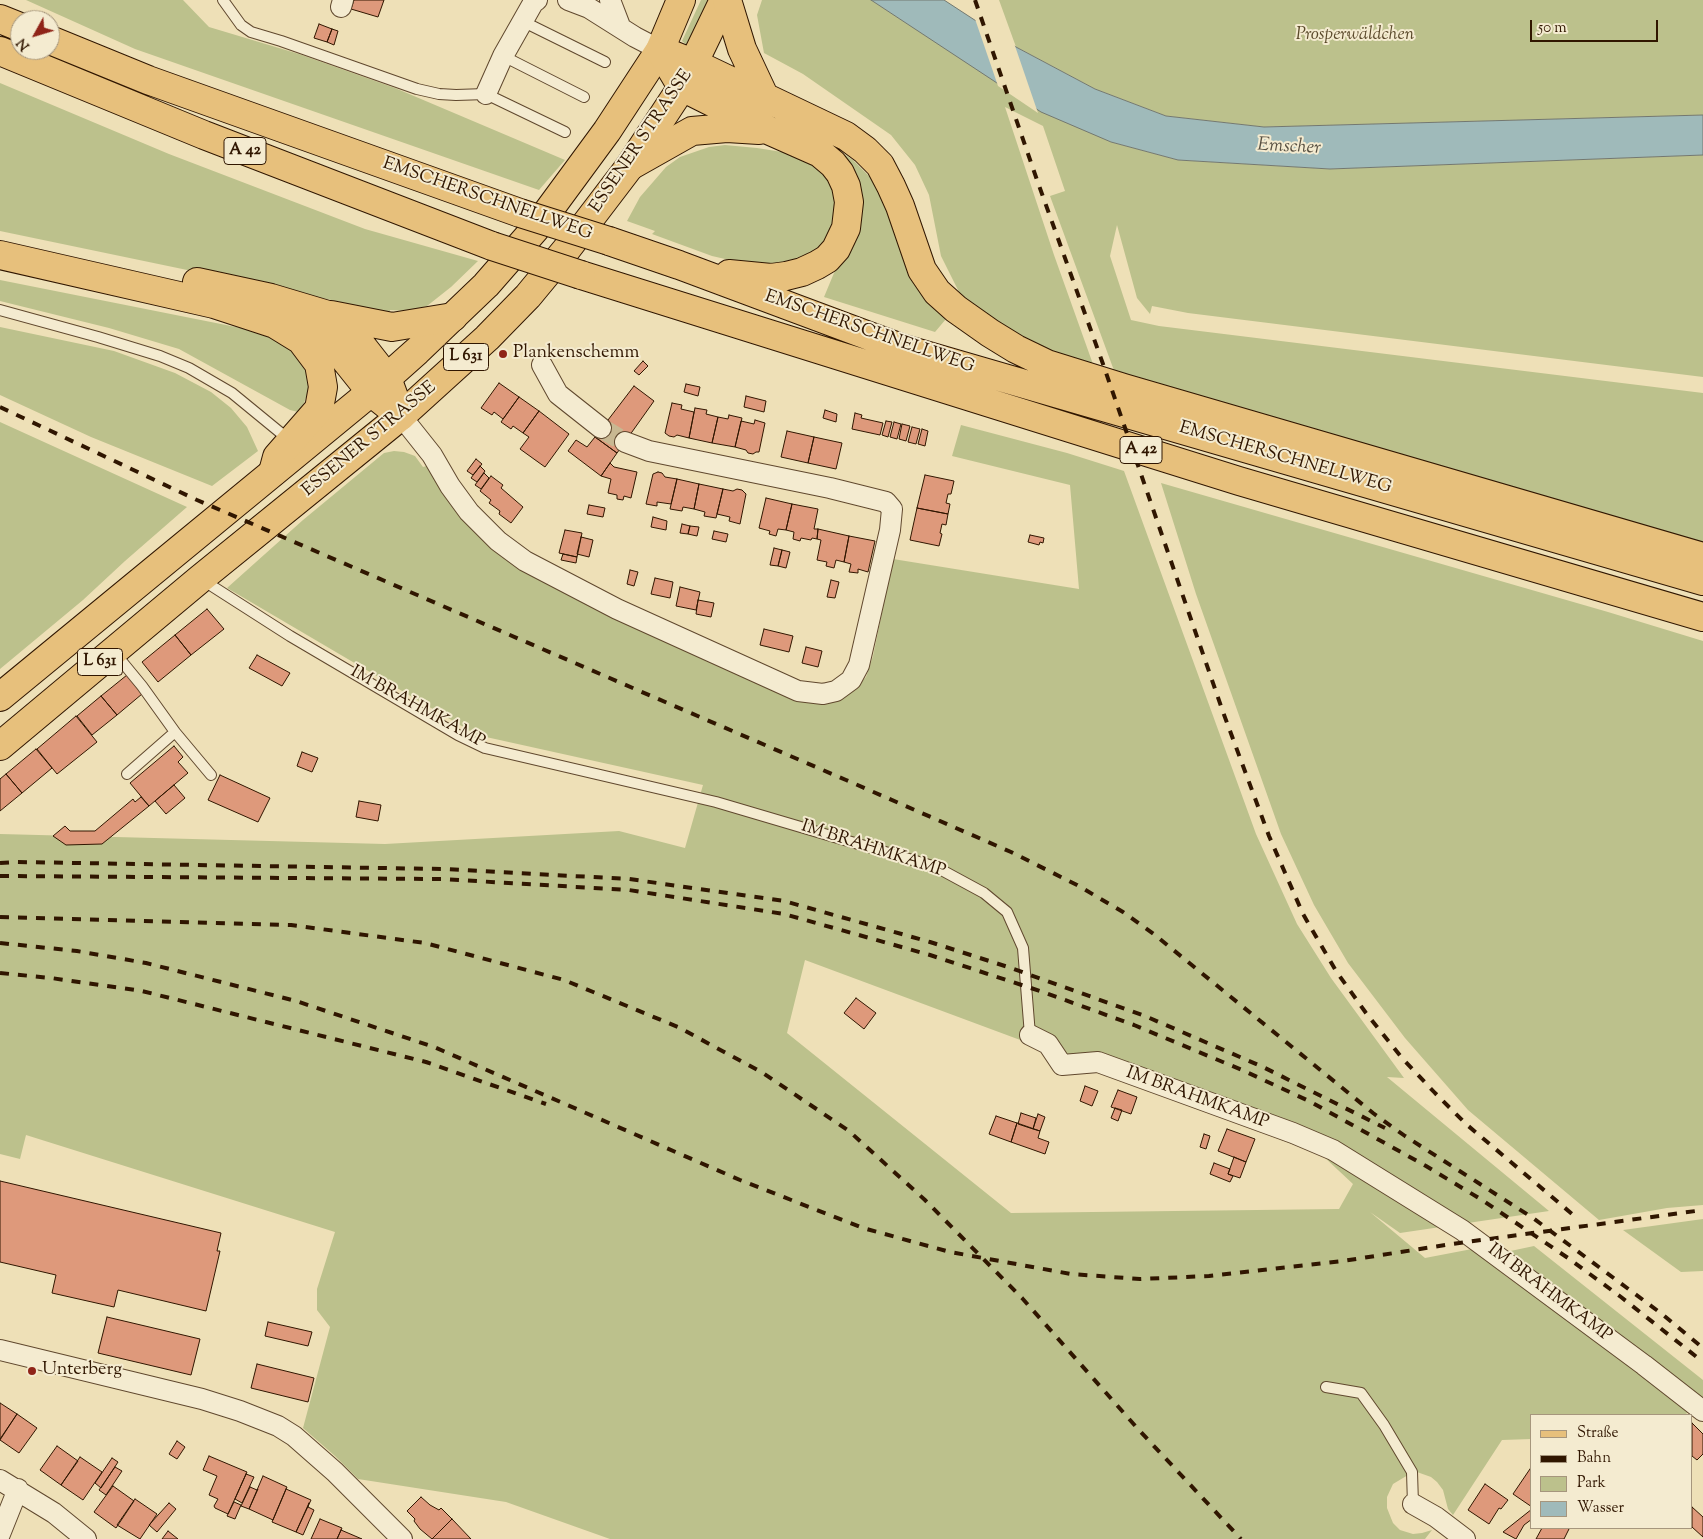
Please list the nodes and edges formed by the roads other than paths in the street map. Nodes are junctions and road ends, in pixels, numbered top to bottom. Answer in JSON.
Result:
{"nodes":[{"id":1,"x":223,"y":0,"type":"edge"},
{"id":2,"x":537,"y":0,"type":"edge"},
{"id":3,"x":568,"y":0,"type":"edge"},
{"id":4,"x":610,"y":0,"type":"edge"},
{"id":5,"x":681,"y":0,"type":"edge"},
{"id":6,"x":726,"y":0,"type":"edge"},
{"id":7,"x":522,"y":21,"type":"junction"},
{"id":8,"x":620,"y":26,"type":"junction"},
{"id":9,"x":60,"y":44,"type":"edge"},
{"id":10,"x":660,"y":50,"type":"junction"},
{"id":11,"x":0,"y":51,"type":"edge"},
{"id":12,"x":503,"y":56,"type":"junction"},
{"id":13,"x":605,"y":62,"type":"dead end"},
{"id":14,"x":695,"y":64,"type":"junction"},
{"id":15,"x":682,"y":87,"type":"junction"},
{"id":16,"x":486,"y":94,"type":"junction"},
{"id":17,"x":584,"y":97,"type":"dead end"},
{"id":18,"x":765,"y":98,"type":"junction"},
{"id":19,"x":768,"y":130,"type":"junction"},
{"id":20,"x":565,"y":132,"type":"dead end"},
{"id":21,"x":630,"y":166,"type":"junction"},
{"id":22,"x":0,"y":239,"type":"edge"},
{"id":23,"x":0,"y":255,"type":"edge"},
{"id":24,"x":679,"y":265,"type":"junction"},
{"id":25,"x":214,"y":304,"type":"junction"},
{"id":26,"x":0,"y":310,"type":"edge"},
{"id":27,"x":328,"y":315,"type":"junction"},
{"id":28,"x":453,"y":317,"type":"junction"},
{"id":29,"x":542,"y":365,"type":"dead end"},
{"id":30,"x":379,"y":385,"type":"junction"},
{"id":31,"x":401,"y":416,"type":"junction"},
{"id":32,"x":602,"y":428,"type":"tunnel mouth"},
{"id":33,"x":290,"y":442,"type":"junction"},
{"id":34,"x":624,"y":442,"type":"tunnel mouth"},
{"id":35,"x":273,"y":472,"type":"junction"},
{"id":36,"x":1537,"y":509,"type":"junction"},
{"id":37,"x":1581,"y":546,"type":"junction"},
{"id":38,"x":1703,"y":557,"type":"edge"},
{"id":39,"x":200,"y":579,"type":"junction"},
{"id":40,"x":1703,"y":581,"type":"edge"},
{"id":41,"x":1703,"y":617,"type":"edge"},
{"id":42,"x":114,"y":651,"type":"junction"},
{"id":43,"x":0,"y":698,"type":"edge"},
{"id":44,"x":175,"y":732,"type":"junction"},
{"id":45,"x":0,"y":746,"type":"edge"},
{"id":46,"x":127,"y":774,"type":"dead end"},
{"id":47,"x":211,"y":776,"type":"dead end"},
{"id":48,"x":1030,"y":1035,"type":"joint"},
{"id":49,"x":0,"y":1350,"type":"edge"},
{"id":50,"x":1326,"y":1387,"type":"dead end"},
{"id":51,"x":1703,"y":1411,"type":"edge"},
{"id":52,"x":0,"y":1480,"type":"edge"},
{"id":53,"x":18,"y":1489,"type":"junction"},
{"id":54,"x":1413,"y":1504,"type":"joint"},
{"id":55,"x":0,"y":1534,"type":"edge"},
{"id":56,"x":86,"y":1539,"type":"edge"},
{"id":57,"x":402,"y":1539,"type":"edge"},
{"id":58,"x":1465,"y":1539,"type":"edge"}],
"edges":[{"from":1,"to":16,"type":"lane"},
{"from":2,"to":7,"type":"street"},
{"from":3,"to":8,"type":"street","name":"ESSENER STRASSE"},
{"from":4,"to":8,"type":"street"},
{"from":5,"to":10,"type":"main road","name":"ESSENER STRASSE","number":"L 631"},
{"from":6,"to":14,"type":"main road","name":"ESSENER STRASSE","number":"L 631"},
{"from":6,"to":18,"type":"main road"},
{"from":7,"to":12,"type":"street"},
{"from":7,"to":13,"type":"lane"},
{"from":8,"to":10,"type":"street","name":"ESSENER STRASSE"},
{"from":9,"to":24,"type":"main road","name":"EMSCHERSCHNELLWEG","number":"A 42","bridge":true},
{"from":10,"to":14,"type":"main road"},
{"from":10,"to":15,"type":"main road"},
{"from":10,"to":28,"type":"main road","name":"ESSENER STRASSE","number":"L 631"},
{"from":11,"to":41,"type":"main road","number":"A 42","bridge":true},
{"from":12,"to":16,"type":"street"},
{"from":12,"to":17,"type":"lane"},
{"from":14,"to":15,"type":"main road","name":"ESSENER STRASSE","number":"L 631"},
{"from":14,"to":18,"type":"main road"},
{"from":15,"to":19,"type":"main road"},
{"from":15,"to":21,"type":"main road","name":"ESSENER STRASSE","number":"L 631"},
{"from":16,"to":20,"type":"lane"},
{"from":18,"to":36,"type":"main road"},
{"from":19,"to":21,"type":"main road"},
{"from":19,"to":24,"type":"main road"},
{"from":21,"to":31,"type":"main road","name":"ESSENER STRASSE","number":"L 631"},
{"from":22,"to":27,"type":"main road"},
{"from":23,"to":25,"type":"main road"},
{"from":24,"to":37,"type":"main road","name":"EMSCHERSCHNELLWEG","number":"A 42"},
{"from":25,"to":30,"type":"main road"},
{"from":25,"to":33,"type":"main road"},
{"from":26,"to":33,"type":"lane"},
{"from":27,"to":28,"type":"main road"},
{"from":27,"to":30,"type":"main road"},
{"from":28,"to":30,"type":"main road","name":"ESSENER STRASSE","number":"L 631"},
{"from":29,"to":32,"type":"street"},
{"from":30,"to":31,"type":"main road"},
{"from":30,"to":35,"type":"main road","name":"ESSENER STRASSE","number":"L 631"},
{"from":31,"to":34,"type":"street"},
{"from":31,"to":39,"type":"main road","name":"ESSENER STRASSE","number":"L 631"},
{"from":33,"to":35,"type":"main road"},
{"from":35,"to":43,"type":"main road","name":"ESSENER STRASSE","number":"L 631"},
{"from":36,"to":37,"type":"lane"},
{"from":36,"to":38,"type":"main road"},
{"from":37,"to":40,"type":"main road","name":"EMSCHERSCHNELLWEG","number":"A 42"},
{"from":39,"to":42,"type":"main road","name":"ESSENER STRASSE","number":"L 631"},
{"from":39,"to":48,"type":"lane","name":"IM BRAHMKAMP"},
{"from":42,"to":44,"type":"lane"},
{"from":42,"to":45,"type":"main road","name":"ESSENER STRASSE","number":"L 631"},
{"from":44,"to":46,"type":"lane"},
{"from":44,"to":47,"type":"lane"},
{"from":48,"to":51,"type":"street","name":"IM BRAHMKAMP"},
{"from":49,"to":57,"type":"street"},
{"from":50,"to":54,"type":"lane"},
{"from":52,"to":53,"type":"street"},
{"from":53,"to":55,"type":"street"},
{"from":53,"to":56,"type":"street"},
{"from":54,"to":58,"type":"street"}]}
